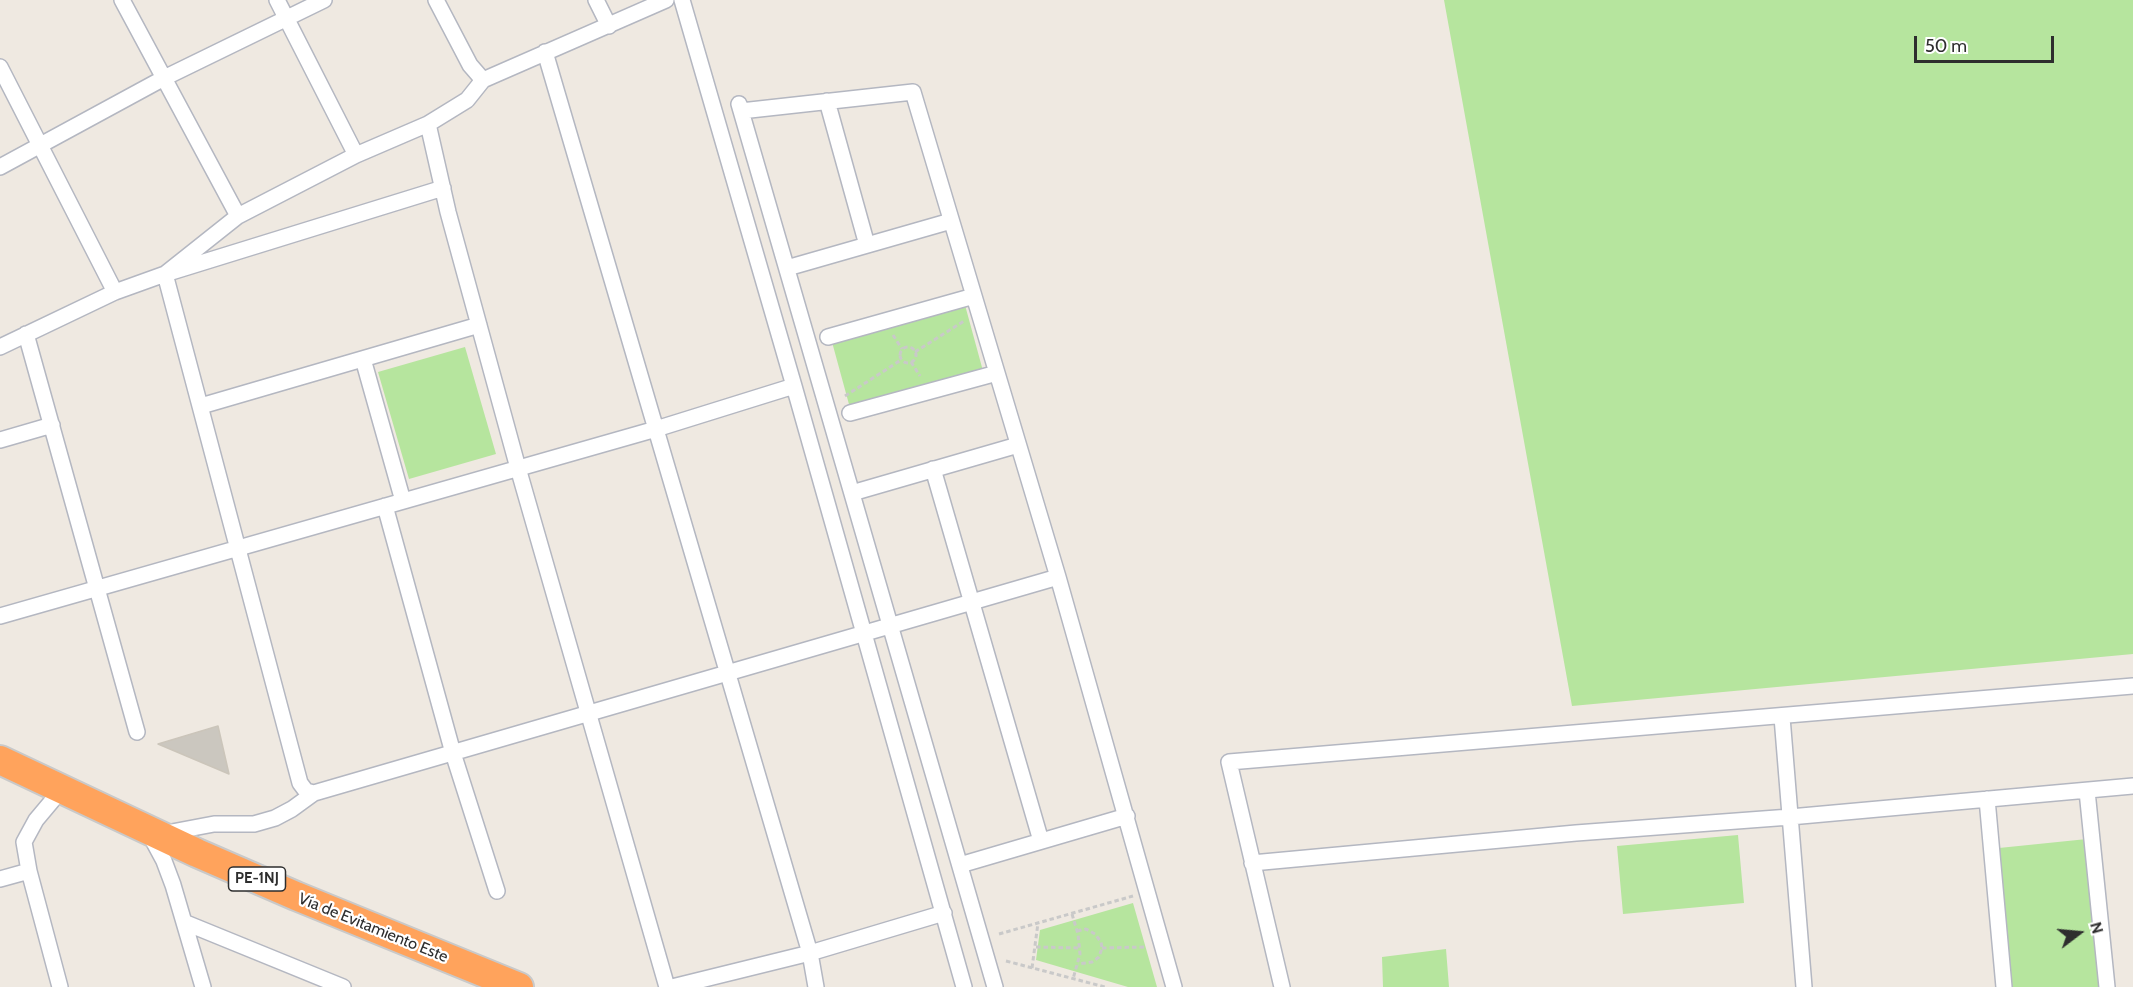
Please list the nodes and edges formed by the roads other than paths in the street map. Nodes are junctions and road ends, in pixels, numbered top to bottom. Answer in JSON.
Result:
{"nodes":[{"id":1,"x":122,"y":0,"type":"edge"},
{"id":2,"x":277,"y":0,"type":"edge"},
{"id":3,"x":324,"y":0,"type":"edge"},
{"id":4,"x":436,"y":0,"type":"edge"},
{"id":5,"x":596,"y":0,"type":"edge"},
{"id":6,"x":666,"y":0,"type":"edge"},
{"id":7,"x":682,"y":0,"type":"edge"},
{"id":8,"x":287,"y":19,"type":"junction"},
{"id":9,"x":609,"y":26,"type":"junction"},
{"id":10,"x":545,"y":52,"type":"junction"},
{"id":11,"x":0,"y":67,"type":"edge"},
{"id":12,"x":164,"y":78,"type":"junction"},
{"id":13,"x":483,"y":80,"type":"junction"},
{"id":14,"x":826,"y":101,"type":"junction"},
{"id":15,"x":428,"y":124,"type":"junction"},
{"id":16,"x":40,"y":146,"type":"junction"},
{"id":17,"x":356,"y":155,"type":"junction"},
{"id":18,"x":0,"y":166,"type":"edge"},
{"id":19,"x":443,"y":188,"type":"junction"},
{"id":20,"x":238,"y":216,"type":"junction"},
{"id":21,"x":951,"y":221,"type":"junction"},
{"id":22,"x":867,"y":245,"type":"junction"},
{"id":23,"x":787,"y":268,"type":"junction"},
{"id":24,"x":165,"y":274,"type":"junction"},
{"id":25,"x":115,"y":292,"type":"junction"},
{"id":26,"x":974,"y":296,"type":"junction"},
{"id":27,"x":479,"y":325,"type":"junction"},
{"id":28,"x":26,"y":334,"type":"junction"},
{"id":29,"x":828,"y":337,"type":"dead end"},
{"id":30,"x":0,"y":347,"type":"edge"},
{"id":31,"x":363,"y":359,"type":"junction"},
{"id":32,"x":997,"y":373,"type":"junction"},
{"id":33,"x":794,"y":386,"type":"junction"},
{"id":34,"x":201,"y":406,"type":"junction"},
{"id":35,"x":850,"y":413,"type":"dead end"},
{"id":36,"x":52,"y":425,"type":"junction"},
{"id":37,"x":656,"y":429,"type":"junction"},
{"id":38,"x":0,"y":440,"type":"edge"},
{"id":39,"x":1018,"y":445,"type":"junction"},
{"id":40,"x":518,"y":468,"type":"junction"},
{"id":41,"x":933,"y":469,"type":"junction"},
{"id":42,"x":852,"y":492,"type":"junction"},
{"id":43,"x":403,"y":501,"type":"junction"},
{"id":44,"x":385,"y":506,"type":"junction"},
{"id":45,"x":238,"y":548,"type":"junction"},
{"id":46,"x":1058,"y":577,"type":"junction"},
{"id":47,"x":98,"y":588,"type":"junction"},
{"id":48,"x":972,"y":603,"type":"junction"},
{"id":49,"x":0,"y":616,"type":"edge"},
{"id":50,"x":891,"y":626,"type":"junction"},
{"id":51,"x":862,"y":634,"type":"junction"},
{"id":52,"x":728,"y":673,"type":"junction"},
{"id":53,"x":2133,"y":686,"type":"edge"},
{"id":54,"x":590,"y":713,"type":"junction"},
{"id":55,"x":1782,"y":717,"type":"junction"},
{"id":56,"x":137,"y":732,"type":"dead end"},
{"id":57,"x":453,"y":753,"type":"junction"},
{"id":58,"x":0,"y":760,"type":"edge"},
{"id":59,"x":2133,"y":786,"type":"edge"},
{"id":60,"x":62,"y":789,"type":"junction"},
{"id":61,"x":2087,"y":791,"type":"junction"},
{"id":62,"x":314,"y":793,"type":"junction"},
{"id":63,"x":1987,"y":800,"type":"junction"},
{"id":64,"x":1127,"y":816,"type":"junction"},
{"id":65,"x":1790,"y":817,"type":"junction"},
{"id":66,"x":152,"y":831,"type":"junction"},
{"id":67,"x":1041,"y":842,"type":"junction"},
{"id":68,"x":1252,"y":863,"type":"junction"},
{"id":69,"x":960,"y":865,"type":"junction"},
{"id":70,"x":29,"y":871,"type":"junction"},
{"id":71,"x":0,"y":879,"type":"edge"},
{"id":72,"x":497,"y":891,"type":"dead end"},
{"id":73,"x":944,"y":913,"type":"junction"},
{"id":74,"x":186,"y":923,"type":"junction"},
{"id":75,"x":810,"y":953,"type":"junction"},
{"id":76,"x":60,"y":987,"type":"edge"},
{"id":77,"x":203,"y":987,"type":"edge"},
{"id":78,"x":342,"y":987,"type":"edge"},
{"id":79,"x":519,"y":987,"type":"edge"},
{"id":80,"x":668,"y":987,"type":"edge"},
{"id":81,"x":672,"y":987,"type":"edge"},
{"id":82,"x":816,"y":987,"type":"edge"},
{"id":83,"x":964,"y":987,"type":"edge"},
{"id":84,"x":994,"y":987,"type":"edge"},
{"id":85,"x":1174,"y":987,"type":"edge"},
{"id":86,"x":1282,"y":987,"type":"edge"},
{"id":87,"x":1804,"y":987,"type":"edge"},
{"id":88,"x":2004,"y":987,"type":"edge"},
{"id":89,"x":2107,"y":987,"type":"edge"}],
"edges":[{"from":1,"to":12,"type":"street"},
{"from":2,"to":8,"type":"street"},
{"from":3,"to":8,"type":"street"},
{"from":4,"to":13,"type":"street"},
{"from":5,"to":9,"type":"street"},
{"from":6,"to":9,"type":"street"},
{"from":7,"to":33,"type":"street"},
{"from":8,"to":12,"type":"street"},
{"from":8,"to":17,"type":"street"},
{"from":9,"to":10,"type":"street"},
{"from":10,"to":13,"type":"street"},
{"from":10,"to":37,"type":"street"},
{"from":11,"to":16,"type":"street"},
{"from":12,"to":16,"type":"street"},
{"from":12,"to":20,"type":"street"},
{"from":13,"to":15,"type":"street"},
{"from":14,"to":21,"type":"street"},
{"from":14,"to":22,"type":"street"},
{"from":14,"to":23,"type":"street"},
{"from":15,"to":17,"type":"street"},
{"from":15,"to":19,"type":"street"},
{"from":16,"to":18,"type":"street"},
{"from":16,"to":25,"type":"street"},
{"from":17,"to":20,"type":"street"},
{"from":19,"to":24,"type":"street"},
{"from":19,"to":27,"type":"street"},
{"from":20,"to":24,"type":"street"},
{"from":21,"to":22,"type":"street"},
{"from":21,"to":26,"type":"street"},
{"from":22,"to":23,"type":"street"},
{"from":23,"to":42,"type":"street"},
{"from":24,"to":25,"type":"street"},
{"from":24,"to":34,"type":"street"},
{"from":25,"to":28,"type":"street"},
{"from":26,"to":29,"type":"street"},
{"from":26,"to":32,"type":"street"},
{"from":27,"to":31,"type":"street"},
{"from":27,"to":40,"type":"street"},
{"from":28,"to":30,"type":"street"},
{"from":28,"to":36,"type":"street"},
{"from":31,"to":34,"type":"street"},
{"from":31,"to":43,"type":"street"},
{"from":32,"to":35,"type":"street"},
{"from":32,"to":39,"type":"street"},
{"from":33,"to":37,"type":"street"},
{"from":33,"to":51,"type":"street"},
{"from":34,"to":45,"type":"street"},
{"from":36,"to":38,"type":"street"},
{"from":36,"to":47,"type":"street"},
{"from":37,"to":40,"type":"street"},
{"from":37,"to":52,"type":"street"},
{"from":39,"to":41,"type":"street"},
{"from":39,"to":46,"type":"street"},
{"from":40,"to":43,"type":"street"},
{"from":40,"to":54,"type":"street"},
{"from":41,"to":42,"type":"street"},
{"from":41,"to":48,"type":"street"},
{"from":42,"to":50,"type":"street"},
{"from":43,"to":44,"type":"street"},
{"from":44,"to":45,"type":"street"},
{"from":44,"to":57,"type":"street"},
{"from":45,"to":47,"type":"street"},
{"from":45,"to":62,"type":"street"},
{"from":46,"to":48,"type":"street"},
{"from":46,"to":64,"type":"street"},
{"from":47,"to":49,"type":"street"},
{"from":47,"to":56,"type":"street"},
{"from":48,"to":50,"type":"street"},
{"from":48,"to":67,"type":"street"},
{"from":50,"to":51,"type":"street"},
{"from":50,"to":69,"type":"street"},
{"from":51,"to":52,"type":"street"},
{"from":51,"to":73,"type":"street"},
{"from":52,"to":54,"type":"street"},
{"from":52,"to":75,"type":"street"},
{"from":53,"to":55,"type":"street"},
{"from":54,"to":57,"type":"street"},
{"from":54,"to":80,"type":"street"},
{"from":55,"to":65,"type":"street"},
{"from":55,"to":68,"type":"street"},
{"from":57,"to":62,"type":"street"},
{"from":57,"to":72,"type":"street"},
{"from":58,"to":60,"type":"highway","name":"Vía de Evitamiento Este","number":"PE-1NJ"},
{"from":59,"to":61,"type":"street"},
{"from":60,"to":66,"type":"highway","name":"Vía de Evitamiento Este","number":"PE-1NJ"},
{"from":60,"to":70,"type":"street"},
{"from":61,"to":63,"type":"street"},
{"from":61,"to":89,"type":"street"},
{"from":62,"to":66,"type":"street"},
{"from":63,"to":65,"type":"street"},
{"from":63,"to":88,"type":"street"},
{"from":64,"to":67,"type":"street"},
{"from":64,"to":85,"type":"street"},
{"from":65,"to":68,"type":"street"},
{"from":65,"to":87,"type":"street"},
{"from":66,"to":74,"type":"street"},
{"from":66,"to":79,"type":"highway","name":"Vía de Evitamiento Este","number":"PE-1NJ"},
{"from":67,"to":69,"type":"street"},
{"from":68,"to":86,"type":"street"},
{"from":69,"to":84,"type":"street"},
{"from":70,"to":71,"type":"street"},
{"from":70,"to":76,"type":"street"},
{"from":73,"to":75,"type":"street"},
{"from":73,"to":83,"type":"street"},
{"from":74,"to":77,"type":"street"},
{"from":74,"to":78,"type":"street"},
{"from":75,"to":81,"type":"street"},
{"from":75,"to":82,"type":"street"}]}
